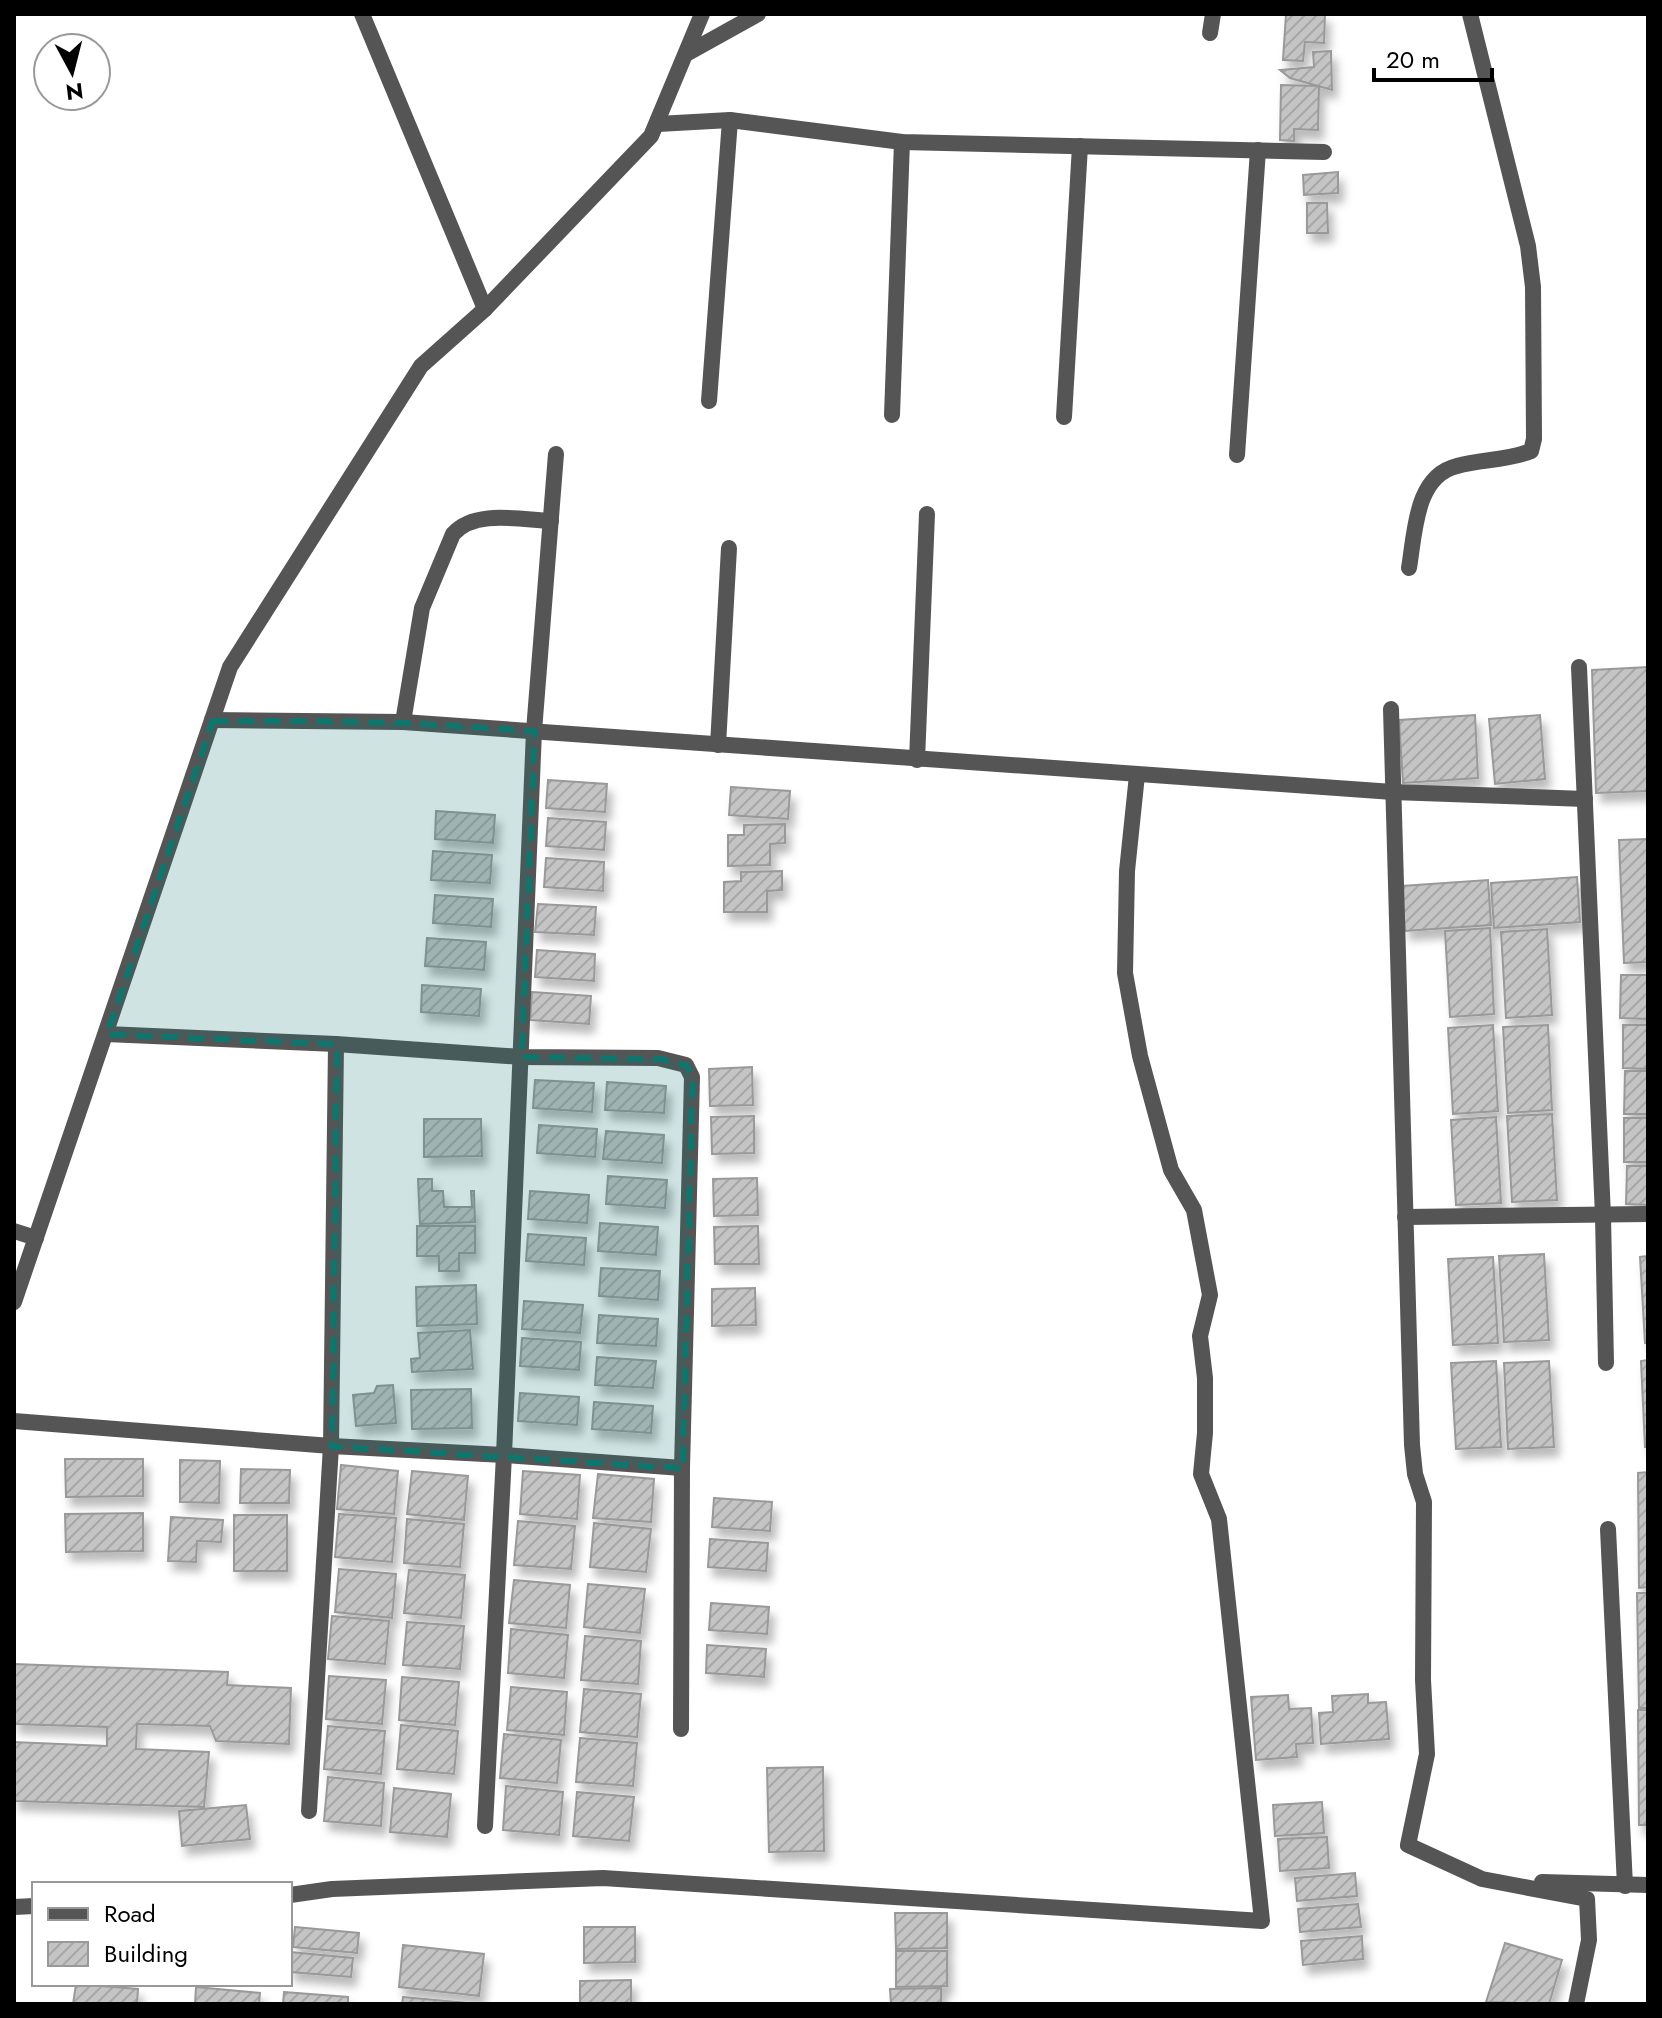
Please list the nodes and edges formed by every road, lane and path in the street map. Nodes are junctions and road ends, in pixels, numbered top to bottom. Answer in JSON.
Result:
{"nodes":[{"id":1,"x":362,"y":14,"type":"edge"},
{"id":2,"x":702,"y":14,"type":"edge"},
{"id":3,"x":758,"y":14,"type":"edge"},
{"id":4,"x":1213,"y":14,"type":"edge"},
{"id":5,"x":1470,"y":14,"type":"edge"},
{"id":6,"x":1210,"y":33,"type":"dead end"},
{"id":7,"x":686,"y":54,"type":"junction"},
{"id":8,"x":730,"y":120,"type":"junction"},
{"id":9,"x":658,"y":124,"type":"junction"},
{"id":10,"x":902,"y":142,"type":"junction"},
{"id":11,"x":1080,"y":146,"type":"junction"},
{"id":12,"x":1258,"y":150,"type":"junction"},
{"id":13,"x":1324,"y":152,"type":"dead end"},
{"id":14,"x":485,"y":309,"type":"junction"},
{"id":15,"x":709,"y":401,"type":"dead end"},
{"id":16,"x":892,"y":415,"type":"dead end"},
{"id":17,"x":1064,"y":417,"type":"dead end"},
{"id":18,"x":556,"y":454,"type":"dead end"},
{"id":19,"x":1237,"y":455,"type":"dead end"},
{"id":20,"x":927,"y":514,"type":"dead end"},
{"id":21,"x":551,"y":521,"type":"junction"},
{"id":22,"x":729,"y":548,"type":"dead end"},
{"id":23,"x":1409,"y":568,"type":"dead end"},
{"id":24,"x":1579,"y":667,"type":"dead end"},
{"id":25,"x":1391,"y":709,"type":"dead end"},
{"id":26,"x":212,"y":720,"type":"junction"},
{"id":27,"x":403,"y":722,"type":"junction"},
{"id":28,"x":534,"y":731,"type":"junction"},
{"id":29,"x":718,"y":745,"type":"junction"},
{"id":30,"x":917,"y":760,"type":"junction"},
{"id":31,"x":1137,"y":775,"type":"junction"},
{"id":32,"x":1393,"y":792,"type":"junction"},
{"id":33,"x":1585,"y":799,"type":"junction"},
{"id":34,"x":106,"y":1034,"type":"junction"},
{"id":35,"x":336,"y":1044,"type":"junction"},
{"id":36,"x":521,"y":1057,"type":"junction"},
{"id":37,"x":1648,"y":1214,"type":"edge"},
{"id":38,"x":1603,"y":1216,"type":"junction"},
{"id":39,"x":1405,"y":1217,"type":"junction"},
{"id":40,"x":14,"y":1231,"type":"edge"},
{"id":41,"x":36,"y":1238,"type":"junction"},
{"id":42,"x":14,"y":1302,"type":"edge"},
{"id":43,"x":1606,"y":1363,"type":"dead end"},
{"id":44,"x":14,"y":1421,"type":"edge"},
{"id":45,"x":331,"y":1446,"type":"junction"},
{"id":46,"x":504,"y":1455,"type":"junction"},
{"id":47,"x":682,"y":1468,"type":"junction"},
{"id":48,"x":1608,"y":1529,"type":"dead end"},
{"id":49,"x":681,"y":1729,"type":"dead end"},
{"id":50,"x":309,"y":1811,"type":"dead end"},
{"id":51,"x":485,"y":1826,"type":"dead end"},
{"id":52,"x":1482,"y":1879,"type":"junction"},
{"id":53,"x":1648,"y":1885,"type":"edge"},
{"id":54,"x":1625,"y":1886,"type":"junction"},
{"id":55,"x":292,"y":1895,"type":"edge"},
{"id":56,"x":1576,"y":2004,"type":"edge"}],
"edges":[{"from":1,"to":14,"type":"street"},
{"from":2,"to":7,"type":"street"},
{"from":3,"to":7,"type":"street"},
{"from":4,"to":6,"type":"street"},
{"from":5,"to":23,"type":"street"},
{"from":7,"to":9,"type":"street"},
{"from":8,"to":9,"type":"street"},
{"from":8,"to":10,"type":"street"},
{"from":8,"to":15,"type":"street"},
{"from":9,"to":14,"type":"street"},
{"from":10,"to":11,"type":"street"},
{"from":10,"to":16,"type":"street"},
{"from":11,"to":12,"type":"street"},
{"from":11,"to":17,"type":"street"},
{"from":12,"to":13,"type":"street"},
{"from":12,"to":19,"type":"street"},
{"from":14,"to":26,"type":"street"},
{"from":18,"to":21,"type":"street"},
{"from":20,"to":30,"type":"street"},
{"from":21,"to":27,"type":"street"},
{"from":21,"to":28,"type":"street"},
{"from":22,"to":29,"type":"street"},
{"from":24,"to":33,"type":"street"},
{"from":25,"to":32,"type":"street"},
{"from":26,"to":27,"type":"street"},
{"from":26,"to":34,"type":"street"},
{"from":27,"to":28,"type":"street"},
{"from":28,"to":29,"type":"street"},
{"from":28,"to":36,"type":"street"},
{"from":29,"to":30,"type":"street"},
{"from":30,"to":31,"type":"street"},
{"from":31,"to":32,"type":"street"},
{"from":31,"to":55,"type":"street"},
{"from":32,"to":33,"type":"street"},
{"from":32,"to":39,"type":"street"},
{"from":33,"to":38,"type":"street"},
{"from":34,"to":35,"type":"street"},
{"from":34,"to":41,"type":"street"},
{"from":35,"to":36,"type":"street"},
{"from":35,"to":45,"type":"street"},
{"from":36,"to":46,"type":"street"},
{"from":36,"to":47,"type":"street"},
{"from":37,"to":38,"type":"street"},
{"from":38,"to":39,"type":"street"},
{"from":38,"to":43,"type":"street"},
{"from":39,"to":52,"type":"street"},
{"from":40,"to":41,"type":"street"},
{"from":41,"to":42,"type":"street"},
{"from":44,"to":45,"type":"street"},
{"from":45,"to":46,"type":"street"},
{"from":45,"to":50,"type":"street"},
{"from":46,"to":47,"type":"street"},
{"from":46,"to":51,"type":"street"},
{"from":47,"to":49,"type":"street"},
{"from":48,"to":54,"type":"street"},
{"from":52,"to":54,"type":"street"},
{"from":52,"to":56,"type":"street"},
{"from":53,"to":54,"type":"street"}]}
